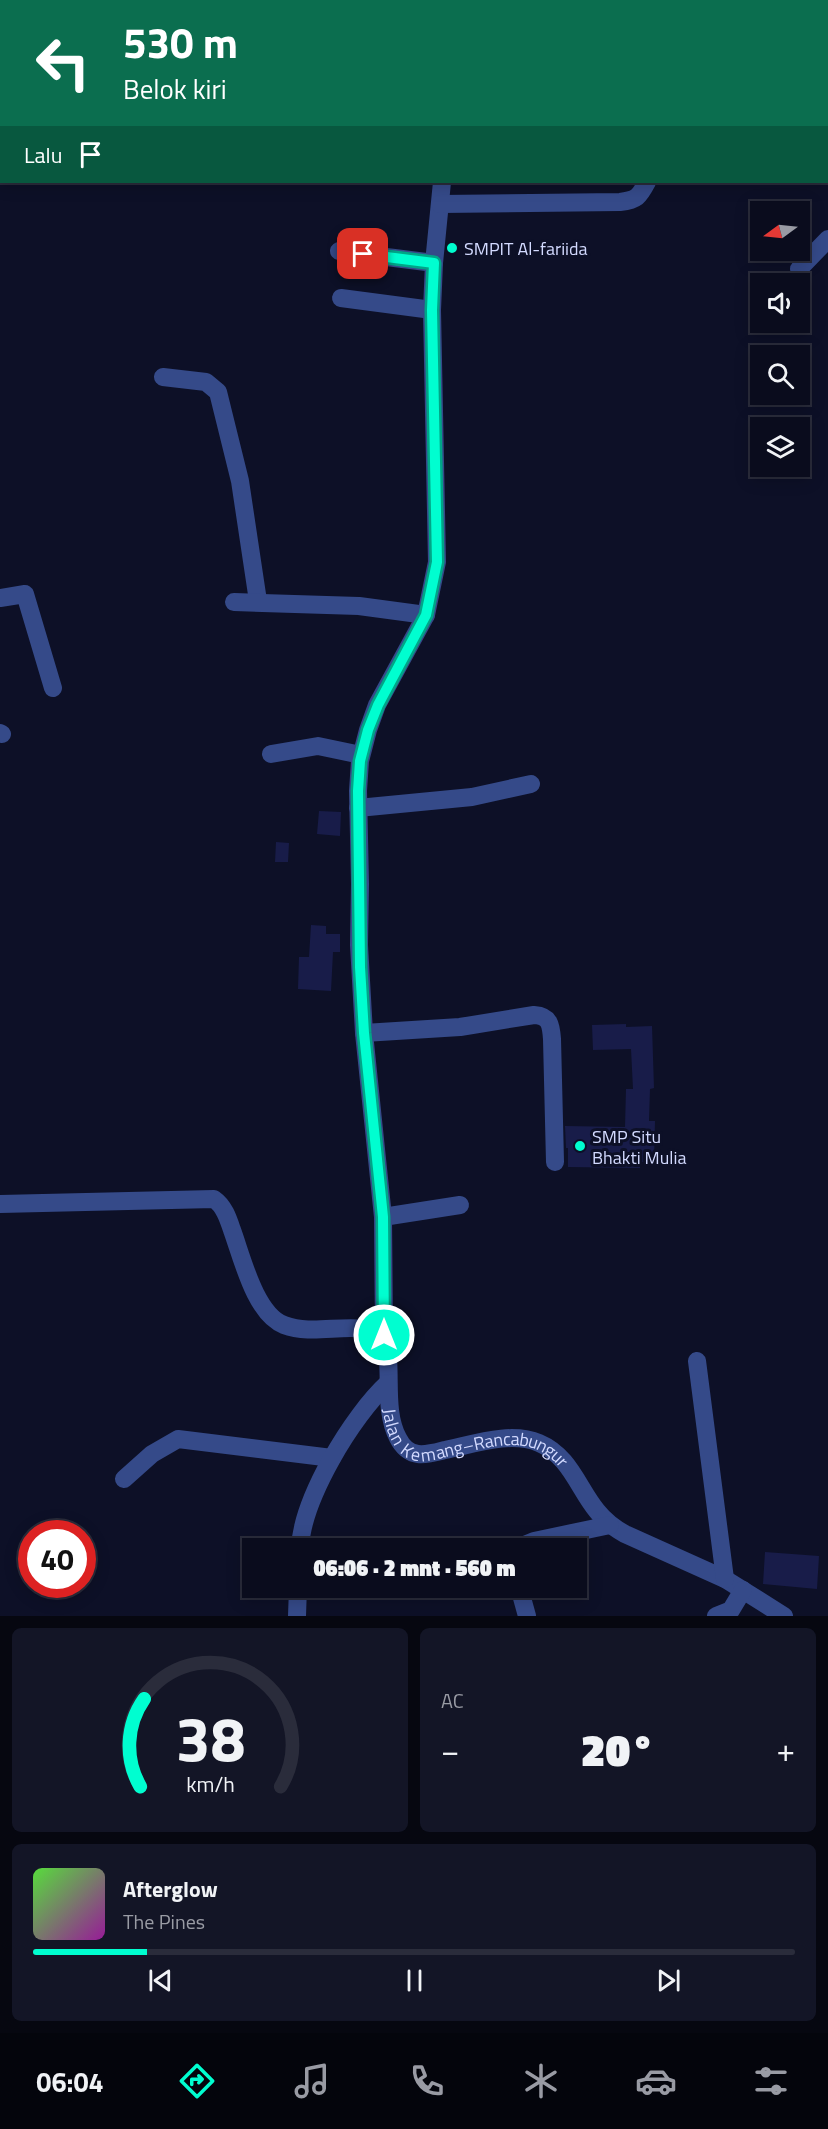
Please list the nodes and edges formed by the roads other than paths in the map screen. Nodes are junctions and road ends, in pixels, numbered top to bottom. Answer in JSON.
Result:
{"nodes":[{"id":1,"x":442,"y":183,"type":"edge"},
{"id":2,"x":646,"y":183,"type":"edge"},
{"id":3,"x":440,"y":204,"type":"junction"},
{"id":4,"x":828,"y":239,"type":"edge"},
{"id":5,"x":339,"y":251,"type":"dead end"},
{"id":6,"x":434,"y":263,"type":"junction"},
{"id":7,"x":799,"y":269,"type":"dead end"},
{"id":8,"x":341,"y":297,"type":"dead end"},
{"id":9,"x":432,"y":310,"type":"junction"},
{"id":10,"x":163,"y":377,"type":"dead end"},
{"id":11,"x":0,"y":598,"type":"edge"},
{"id":12,"x":258,"y":601,"type":"junction"},
{"id":13,"x":234,"y":602,"type":"dead end"},
{"id":14,"x":426,"y":615,"type":"junction"},
{"id":15,"x":53,"y":688,"type":"dead end"},
{"id":16,"x":271,"y":754,"type":"dead end"},
{"id":17,"x":362,"y":754,"type":"junction"},
{"id":18,"x":531,"y":784,"type":"dead end"},
{"id":19,"x":358,"y":808,"type":"junction"},
{"id":20,"x":364,"y":1033,"type":"junction"},
{"id":21,"x":555,"y":1162,"type":"dead end"},
{"id":22,"x":0,"y":1204,"type":"edge"},
{"id":23,"x":460,"y":1205,"type":"dead end"},
{"id":24,"x":383,"y":1217,"type":"junction"},
{"id":25,"x":384,"y":1335,"type":"junction"},
{"id":26,"x":697,"y":1361,"type":"dead end"},
{"id":27,"x":388,"y":1383,"type":"junction"},
{"id":28,"x":332,"y":1458,"type":"junction"},
{"id":29,"x":124,"y":1479,"type":"dead end"},
{"id":30,"x":610,"y":1525,"type":"junction"},
{"id":31,"x":300,"y":1538,"type":"edge"},
{"id":32,"x":548,"y":1538,"type":"edge"},
{"id":33,"x":725,"y":1579,"type":"junction"},
{"id":34,"x":743,"y":1590,"type":"junction"},
{"id":35,"x":298,"y":1598,"type":"edge"},
{"id":36,"x":522,"y":1598,"type":"edge"},
{"id":37,"x":297,"y":1616,"type":"edge"},
{"id":38,"x":527,"y":1616,"type":"edge"},
{"id":39,"x":716,"y":1616,"type":"edge"},
{"id":40,"x":784,"y":1616,"type":"edge"}],
"edges":[{"from":1,"to":3,"type":"street","name":"Jalan Kemang–Rancabungur"},
{"from":2,"to":3,"type":"street"},
{"from":3,"to":6,"type":"street","name":"Jalan Kemang–Rancabungur"},
{"from":4,"to":7,"type":"street"},
{"from":5,"to":6,"type":"street"},
{"from":6,"to":9,"type":"street","name":"Jalan Kemang–Rancabungur"},
{"from":8,"to":9,"type":"street"},
{"from":9,"to":14,"type":"street","name":"Jalan Kemang–Rancabungur"},
{"from":10,"to":12,"type":"street"},
{"from":11,"to":15,"type":"street"},
{"from":12,"to":13,"type":"street"},
{"from":12,"to":14,"type":"street"},
{"from":14,"to":17,"type":"street","name":"Jalan Kemang–Rancabungur"},
{"from":16,"to":17,"type":"street"},
{"from":17,"to":19,"type":"street","name":"Jalan Kemang–Rancabungur"},
{"from":18,"to":19,"type":"street"},
{"from":19,"to":20,"type":"street","name":"Jalan Kemang–Rancabungur"},
{"from":20,"to":21,"type":"street"},
{"from":20,"to":24,"type":"street","name":"Jalan Kemang–Rancabungur"},
{"from":22,"to":25,"type":"street"},
{"from":23,"to":24,"type":"street"},
{"from":24,"to":25,"type":"street","name":"Jalan Kemang–Rancabungur"},
{"from":25,"to":27,"type":"street","name":"Jalan Kemang–Rancabungur"},
{"from":26,"to":33,"type":"street"},
{"from":27,"to":28,"type":"street"},
{"from":27,"to":30,"type":"street","name":"Jalan Kemang–Rancabungur"},
{"from":28,"to":29,"type":"street"},
{"from":28,"to":31,"type":"street"},
{"from":30,"to":32,"type":"street"},
{"from":30,"to":33,"type":"street","name":"Jalan Kemang–Rancabungur"},
{"from":33,"to":34,"type":"street","name":"Jalan Kemang–Rancabungur"},
{"from":34,"to":39,"type":"street"},
{"from":34,"to":40,"type":"street","name":"Jalan Kemang–Rancabungur"},
{"from":35,"to":37,"type":"street"},
{"from":36,"to":38,"type":"street"}]}
